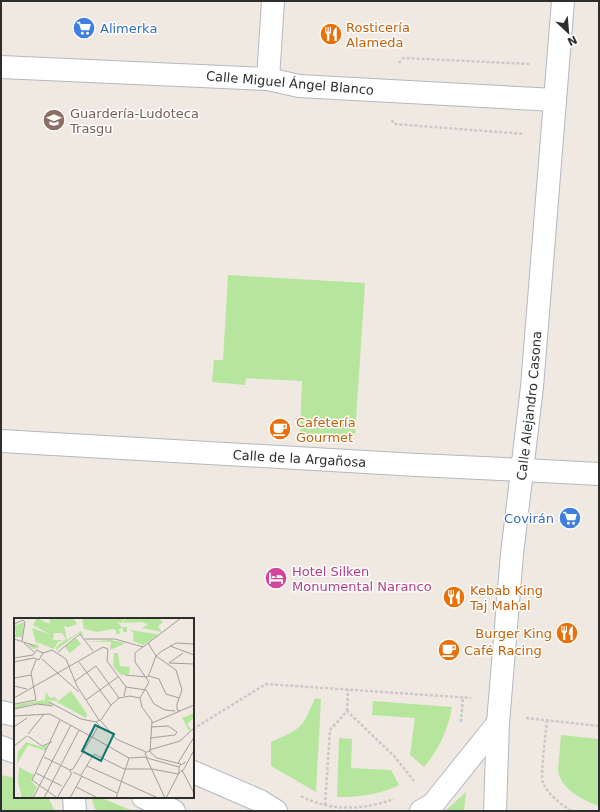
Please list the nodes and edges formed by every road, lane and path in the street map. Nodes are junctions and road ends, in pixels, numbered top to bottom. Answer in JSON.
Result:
{"nodes":[{"id":1,"x":273,"y":1,"type":"edge"},
{"id":2,"x":563,"y":1,"type":"edge"},
{"id":3,"x":478,"y":61,"type":"dead end"},
{"id":4,"x":499,"y":63,"type":"dead end"},
{"id":5,"x":1,"y":67,"type":"edge"},
{"id":6,"x":268,"y":79,"type":"junction"},
{"id":7,"x":555,"y":100,"type":"junction"},
{"id":8,"x":470,"y":130,"type":"dead end"},
{"id":9,"x":494,"y":132,"type":"dead end"},
{"id":10,"x":1,"y":441,"type":"edge"},
{"id":11,"x":523,"y":470,"type":"junction"},
{"id":12,"x":599,"y":474,"type":"edge"},
{"id":13,"x":348,"y":690,"type":"junction"},
{"id":14,"x":464,"y":697,"type":"junction"},
{"id":15,"x":347,"y":711,"type":"junction"},
{"id":16,"x":1,"y":712,"type":"edge"},
{"id":17,"x":499,"y":713,"type":"junction"},
{"id":18,"x":14,"y":715,"type":"edge"},
{"id":19,"x":547,"y":720,"type":"junction"},
{"id":20,"x":461,"y":722,"type":"dead end"},
{"id":21,"x":599,"y":726,"type":"edge"},
{"id":22,"x":194,"y":728,"type":"edge"},
{"id":23,"x":1,"y":747,"type":"edge"},
{"id":24,"x":14,"y":752,"type":"edge"},
{"id":25,"x":194,"y":772,"type":"edge"},
{"id":26,"x":418,"y":787,"type":"dead end"},
{"id":27,"x":299,"y":795,"type":"dead end"},
{"id":28,"x":74,"y":798,"type":"edge"},
{"id":29,"x":145,"y":798,"type":"edge"},
{"id":30,"x":396,"y":798,"type":"dead end"},
{"id":31,"x":325,"y":805,"type":"junction"},
{"id":32,"x":75,"y":811,"type":"edge"},
{"id":33,"x":174,"y":811,"type":"edge"},
{"id":34,"x":276,"y":811,"type":"edge"},
{"id":35,"x":421,"y":811,"type":"edge"},
{"id":36,"x":495,"y":811,"type":"edge"},
{"id":37,"x":572,"y":811,"type":"edge"}],
"edges":[{"from":1,"to":6,"type":"street"},
{"from":2,"to":7,"type":"street","name":"Calle Alejandro Casona"},
{"from":3,"to":4,"type":"path"},
{"from":5,"to":6,"type":"street","name":"Calle Miguel Ángel Blanco"},
{"from":6,"to":7,"type":"street","name":"Calle Miguel Ángel Blanco"},
{"from":7,"to":11,"type":"street","name":"Calle Alejandro Casona"},
{"from":8,"to":9,"type":"path"},
{"from":10,"to":11,"type":"street","name":"Calle de la Argañosa"},
{"from":11,"to":12,"type":"street","name":"Calle de la Argañosa"},
{"from":11,"to":17,"type":"street","name":"Calle Alejandro Casona"},
{"from":13,"to":14,"type":"path"},
{"from":13,"to":15,"type":"path"},
{"from":13,"to":22,"type":"path"},
{"from":14,"to":17,"type":"path"},
{"from":14,"to":20,"type":"path"},
{"from":15,"to":26,"type":"path"},
{"from":15,"to":31,"type":"path"},
{"from":16,"to":18,"type":"street"},
{"from":17,"to":19,"type":"path"},
{"from":17,"to":35,"type":"street"},
{"from":17,"to":36,"type":"street","name":"Calle Alejandro Casona"},
{"from":19,"to":21,"type":"path"},
{"from":19,"to":37,"type":"path"},
{"from":23,"to":24,"type":"street"},
{"from":25,"to":34,"type":"street"},
{"from":27,"to":31,"type":"path"},
{"from":28,"to":32,"type":"street"},
{"from":29,"to":33,"type":"street"},
{"from":30,"to":31,"type":"path"}]}
